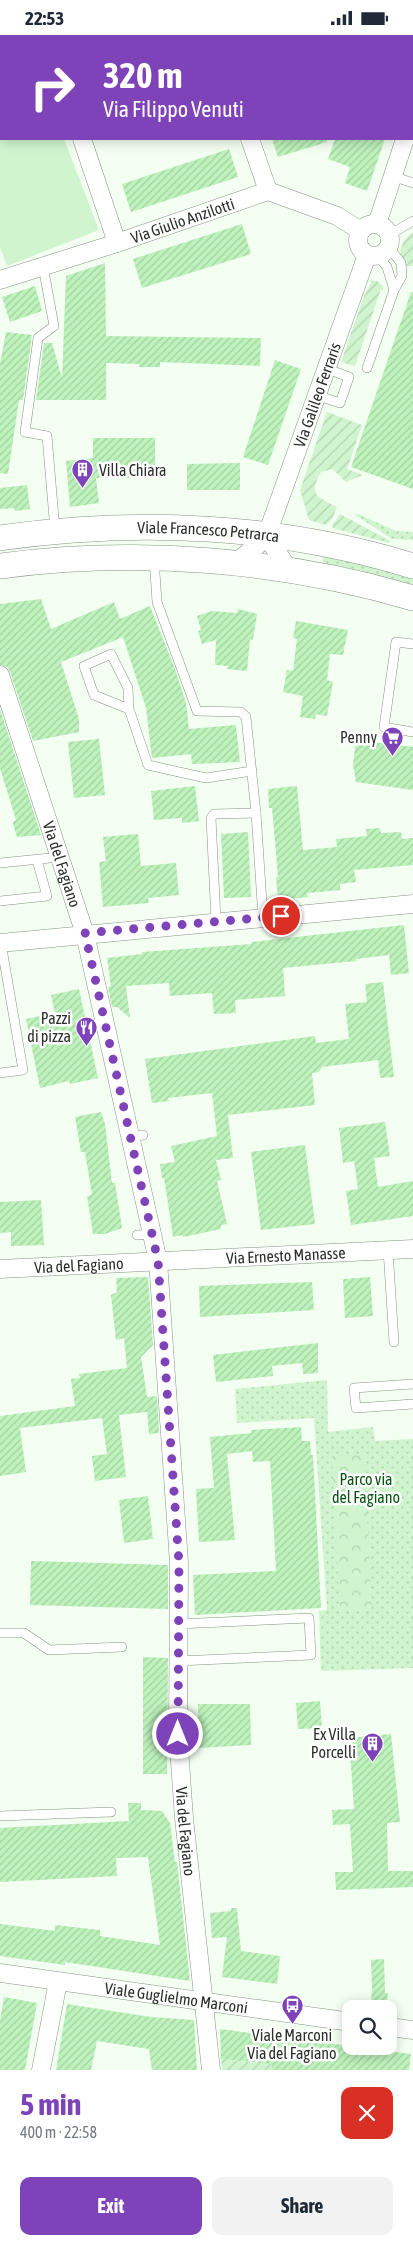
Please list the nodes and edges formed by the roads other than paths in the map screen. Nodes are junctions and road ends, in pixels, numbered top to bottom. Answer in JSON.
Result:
{"nodes":[{"id":1,"x":82,"y":140,"type":"edge"},
{"id":2,"x":250,"y":140,"type":"edge"},
{"id":3,"x":405,"y":140,"type":"edge"},
{"id":4,"x":392,"y":176,"type":"junction"},
{"id":5,"x":413,"y":183,"type":"edge"},
{"id":6,"x":268,"y":191,"type":"junction"},
{"id":7,"x":413,"y":221,"type":"edge"},
{"id":8,"x":377,"y":241,"type":"junction"},
{"id":9,"x":117,"y":243,"type":"junction"},
{"id":10,"x":42,"y":266,"type":"junction"},
{"id":11,"x":0,"y":280,"type":"edge"},
{"id":12,"x":394,"y":290,"type":"junction"},
{"id":13,"x":367,"y":367,"type":"dead end"},
{"id":14,"x":325,"y":368,"type":"junction"},
{"id":15,"x":315,"y":395,"type":"junction"},
{"id":16,"x":55,"y":530,"type":"junction"},
{"id":17,"x":266,"y":535,"type":"junction"},
{"id":18,"x":0,"y":538,"type":"edge"},
{"id":19,"x":154,"y":558,"type":"junction"},
{"id":20,"x":235,"y":563,"type":"junction"},
{"id":21,"x":0,"y":565,"type":"edge"},
{"id":22,"x":413,"y":566,"type":"edge"},
{"id":23,"x":289,"y":570,"type":"junction"},
{"id":24,"x":413,"y":598,"type":"edge"},
{"id":25,"x":413,"y":644,"type":"edge"},
{"id":26,"x":0,"y":675,"type":"edge"},
{"id":27,"x":129,"y":709,"type":"junction"},
{"id":28,"x":413,"y":732,"type":"edge"},
{"id":29,"x":252,"y":771,"type":"junction"},
{"id":30,"x":256,"y":813,"type":"junction"},
{"id":31,"x":60,"y":857,"type":"junction"},
{"id":32,"x":38,"y":860,"type":"junction"},
{"id":33,"x":0,"y":863,"type":"edge"},
{"id":34,"x":0,"y":901,"type":"edge"},
{"id":35,"x":413,"y":904,"type":"edge"},
{"id":36,"x":263,"y":918,"type":"junction"},
{"id":37,"x":216,"y":921,"type":"junction"},
{"id":38,"x":85,"y":933,"type":"junction"},
{"id":39,"x":0,"y":943,"type":"edge"},
{"id":40,"x":0,"y":1073,"type":"edge"},
{"id":41,"x":413,"y":1249,"type":"edge"},
{"id":42,"x":388,"y":1250,"type":"junction"},
{"id":43,"x":158,"y":1261,"type":"junction"},
{"id":44,"x":0,"y":1269,"type":"edge"},
{"id":45,"x":394,"y":1342,"type":"dead end"},
{"id":46,"x":413,"y":1384,"type":"edge"},
{"id":47,"x":413,"y":1404,"type":"edge"},
{"id":48,"x":177,"y":1624,"type":"junction"},
{"id":49,"x":0,"y":1633,"type":"edge"},
{"id":50,"x":122,"y":1647,"type":"dead end"},
{"id":51,"x":178,"y":1661,"type":"junction"},
{"id":52,"x":111,"y":1812,"type":"dead end"},
{"id":53,"x":0,"y":1816,"type":"edge"},
{"id":54,"x":0,"y":1973,"type":"edge"},
{"id":55,"x":58,"y":1982,"type":"junction"},
{"id":56,"x":205,"y":2002,"type":"junction"},
{"id":57,"x":342,"y":2021,"type":"edge"},
{"id":58,"x":397,"y":2028,"type":"edge"},
{"id":59,"x":413,"y":2030,"type":"edge"},
{"id":60,"x":41,"y":2070,"type":"edge"},
{"id":61,"x":211,"y":2070,"type":"edge"}],
"edges":[{"from":1,"to":9,"type":"street"},
{"from":2,"to":6,"type":"street"},
{"from":3,"to":4,"type":"street","name":"Via Galileo Ferraris"},
{"from":4,"to":5,"type":"lane"},
{"from":4,"to":8,"type":"street","name":"Via Galileo Ferraris"},
{"from":6,"to":8,"type":"street"},
{"from":6,"to":9,"type":"street","name":"Via Giulio Anzilotti"},
{"from":7,"to":8,"type":"lane"},
{"from":8,"to":12,"type":"lane"},
{"from":8,"to":12,"type":"lane"},
{"from":8,"to":14,"type":"street","name":"Via Galileo Ferraris"},
{"from":9,"to":10,"type":"street","name":"Via Giulio Anzilotti"},
{"from":10,"to":11,"type":"street","name":"Via Giulio Anzilotti"},
{"from":10,"to":16,"type":"lane"},
{"from":12,"to":13,"type":"lane"},
{"from":14,"to":15,"type":"street","name":"Via Galileo Ferraris"},
{"from":14,"to":15,"type":"lane"},
{"from":15,"to":17,"type":"street","name":"Via Galileo Ferraris"},
{"from":16,"to":17,"type":"main road","name":"Viale Francesco Petrarca"},
{"from":16,"to":18,"type":"main road","name":"Viale Francesco Petrarca"},
{"from":17,"to":20,"type":"street"},
{"from":17,"to":22,"type":"main road","name":"Viale Francesco Petrarca"},
{"from":17,"to":23,"type":"street"},
{"from":19,"to":20,"type":"main road","name":"Viale Francesco Petrarca"},
{"from":19,"to":21,"type":"main road","name":"Viale Francesco Petrarca"},
{"from":19,"to":29,"type":"lane"},
{"from":20,"to":23,"type":"main road","name":"Viale Francesco Petrarca"},
{"from":23,"to":24,"type":"main road","name":"Viale Francesco Petrarca"},
{"from":25,"to":28,"type":"lane"},
{"from":26,"to":31,"type":"street","name":"Via del Fagiano"},
{"from":27,"to":27,"type":"lane"},
{"from":27,"to":29,"type":"lane"},
{"from":29,"to":30,"type":"lane"},
{"from":30,"to":36,"type":"lane"},
{"from":30,"to":37,"type":"lane"},
{"from":31,"to":32,"type":"lane"},
{"from":31,"to":38,"type":"street","name":"Via del Fagiano"},
{"from":32,"to":33,"type":"lane"},
{"from":32,"to":34,"type":"lane"},
{"from":35,"to":36,"type":"street"},
{"from":36,"to":37,"type":"street"},
{"from":37,"to":38,"type":"street"},
{"from":38,"to":39,"type":"street"},
{"from":38,"to":43,"type":"street","name":"Via del Fagiano"},
{"from":39,"to":40,"type":"lane"},
{"from":41,"to":42,"type":"street","name":"Via Ernesto Manasse"},
{"from":42,"to":43,"type":"street","name":"Via Ernesto Manasse"},
{"from":42,"to":45,"type":"lane"},
{"from":43,"to":44,"type":"street","name":"Via del Fagiano"},
{"from":43,"to":48,"type":"street","name":"Via del Fagiano"},
{"from":46,"to":47,"type":"lane"},
{"from":48,"to":51,"type":"street","name":"Via del Fagiano"},
{"from":48,"to":51,"type":"lane"},
{"from":49,"to":50,"type":"lane"},
{"from":51,"to":56,"type":"street","name":"Via del Fagiano"},
{"from":52,"to":53,"type":"lane"},
{"from":54,"to":55,"type":"street","name":"Viale Guglielmo Marconi"},
{"from":55,"to":56,"type":"street","name":"Viale Guglielmo Marconi"},
{"from":55,"to":60,"type":"street"},
{"from":56,"to":57,"type":"street","name":"Viale Guglielmo Marconi"},
{"from":56,"to":61,"type":"street","name":"Via del Fagiano"},
{"from":58,"to":59,"type":"street"}]}
